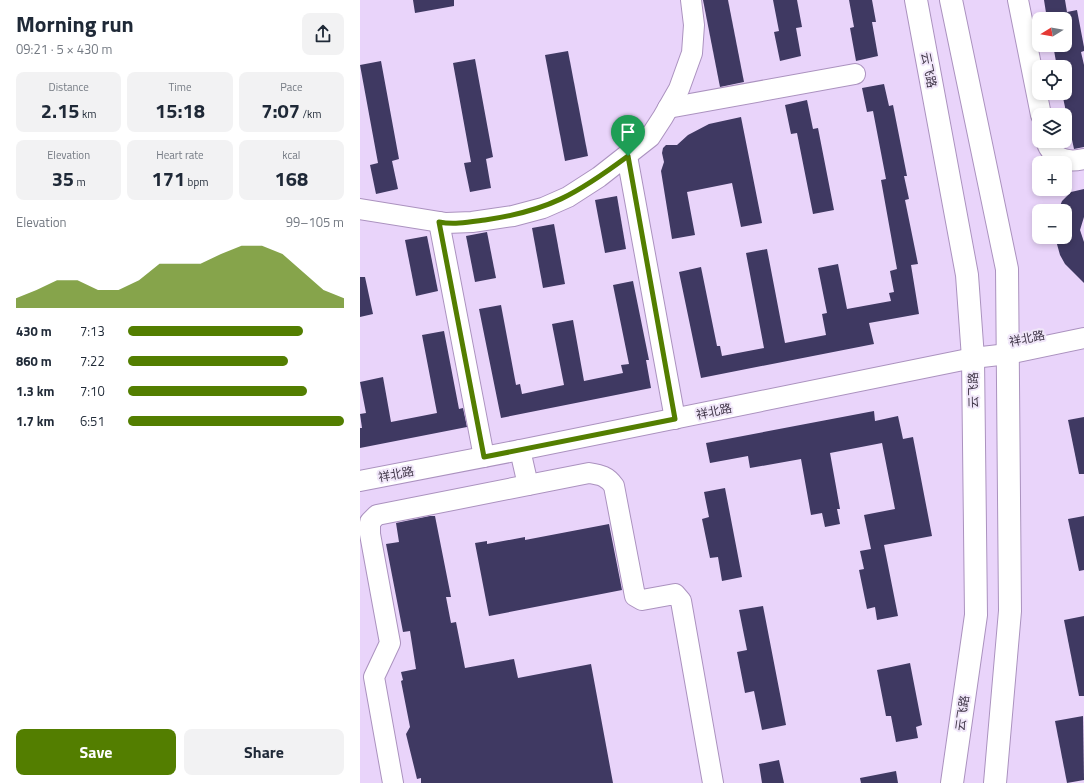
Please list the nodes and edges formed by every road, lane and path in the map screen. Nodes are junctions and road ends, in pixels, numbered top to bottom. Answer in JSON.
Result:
{"nodes":[{"id":1,"x":691,"y":0,"type":"edge"},
{"id":2,"x":916,"y":0,"type":"edge"},
{"id":3,"x":951,"y":0,"type":"edge"},
{"id":4,"x":1018,"y":0,"type":"edge"},
{"id":5,"x":855,"y":74,"type":"dead end"},
{"id":6,"x":668,"y":108,"type":"junction"},
{"id":7,"x":1040,"y":108,"type":"edge"},
{"id":8,"x":1049,"y":148,"type":"edge"},
{"id":9,"x":628,"y":156,"type":"junction"},
{"id":10,"x":1084,"y":159,"type":"edge"},
{"id":11,"x":360,"y":209,"type":"edge"},
{"id":12,"x":439,"y":222,"type":"junction"},
{"id":13,"x":1084,"y":326,"type":"edge"},
{"id":14,"x":1084,"y":338,"type":"edge"},
{"id":15,"x":1008,"y":347,"type":"junction"},
{"id":16,"x":973,"y":358,"type":"junction"},
{"id":17,"x":675,"y":419,"type":"junction"},
{"id":18,"x":520,"y":450,"type":"junction"},
{"id":19,"x":484,"y":457,"type":"junction"},
{"id":20,"x":360,"y":481,"type":"edge"},
{"id":21,"x":528,"y":485,"type":"junction"},
{"id":22,"x":393,"y":783,"type":"edge"},
{"id":23,"x":713,"y":783,"type":"edge"},
{"id":24,"x":952,"y":783,"type":"edge"},
{"id":25,"x":994,"y":783,"type":"edge"}],
"edges":[{"from":1,"to":6,"type":"street"},
{"from":2,"to":16,"type":"main road","name":"云飞路"},
{"from":3,"to":15,"type":"main road"},
{"from":4,"to":7,"type":"street"},
{"from":5,"to":6,"type":"street"},
{"from":6,"to":9,"type":"street"},
{"from":8,"to":10,"type":"street"},
{"from":9,"to":12,"type":"street"},
{"from":9,"to":17,"type":"street"},
{"from":11,"to":12,"type":"street"},
{"from":12,"to":19,"type":"street"},
{"from":13,"to":15,"type":"street","name":"祥北路"},
{"from":14,"to":15,"type":"street","name":"祥北路"},
{"from":15,"to":16,"type":"street","name":"祥北路"},
{"from":15,"to":25,"type":"main road"},
{"from":16,"to":17,"type":"street","name":"祥北路"},
{"from":16,"to":24,"type":"main road","name":"云飞路"},
{"from":17,"to":18,"type":"street","name":"祥北路"},
{"from":18,"to":19,"type":"street","name":"祥北路"},
{"from":18,"to":21,"type":"street"},
{"from":19,"to":20,"type":"street","name":"祥北路"},
{"from":21,"to":22,"type":"street"},
{"from":21,"to":23,"type":"street"}]}
